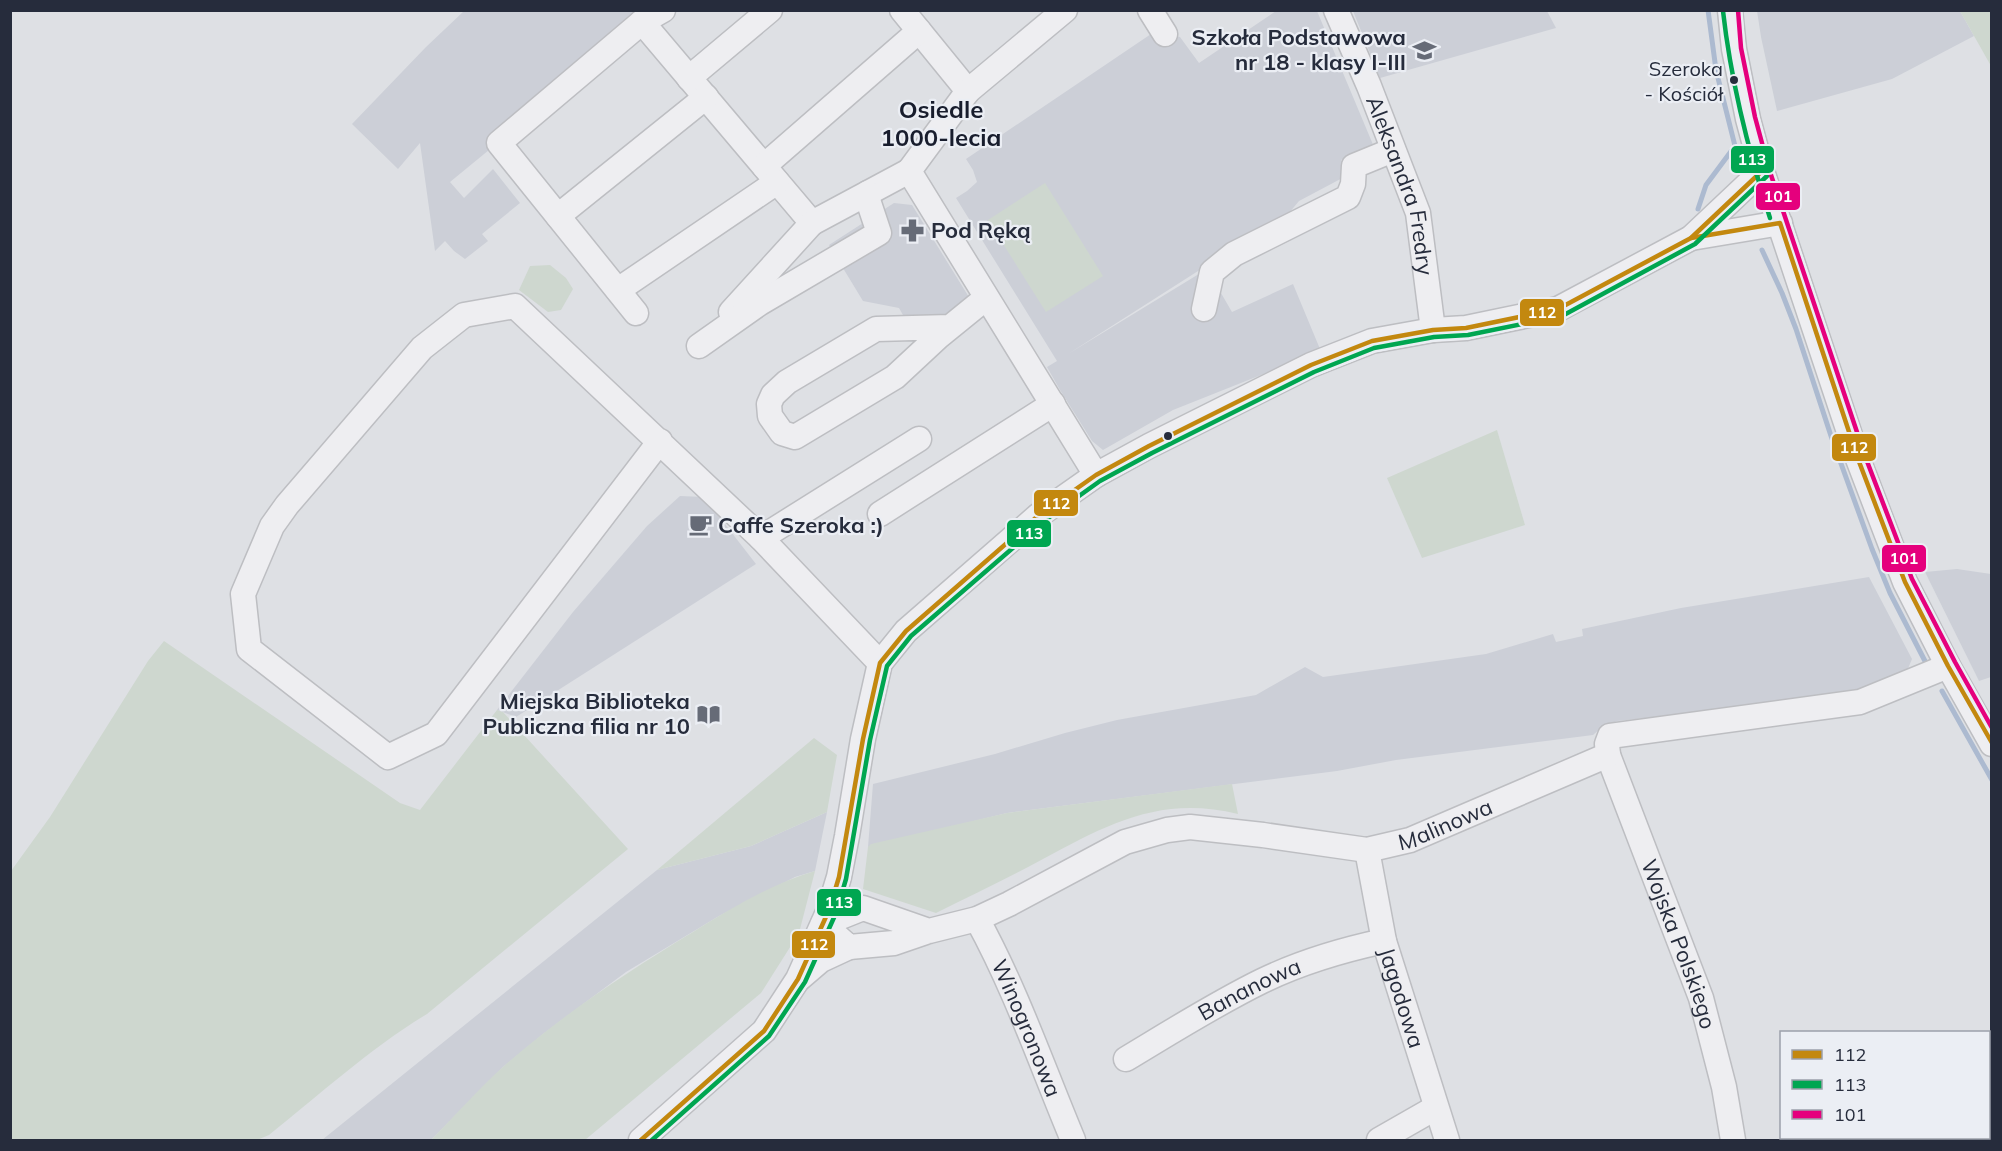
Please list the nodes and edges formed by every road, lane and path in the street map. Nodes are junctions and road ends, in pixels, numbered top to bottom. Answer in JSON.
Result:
{"nodes":[{"id":1,"x":663,"y":10,"type":"edge"},
{"id":2,"x":770,"y":10,"type":"edge"},
{"id":3,"x":902,"y":10,"type":"edge"},
{"id":4,"x":1065,"y":10,"type":"edge"},
{"id":5,"x":1150,"y":10,"type":"edge"},
{"id":6,"x":1336,"y":10,"type":"edge"},
{"id":7,"x":1730,"y":10,"type":"edge"},
{"id":8,"x":642,"y":22,"type":"junction"},
{"id":9,"x":919,"y":32,"type":"junction"},
{"id":10,"x":1165,"y":34,"type":"dead end"},
{"id":11,"x":689,"y":78,"type":"junction"},
{"id":12,"x":968,"y":91,"type":"junction"},
{"id":13,"x":706,"y":97,"type":"junction"},
{"id":14,"x":1394,"y":150,"type":"junction"},
{"id":15,"x":909,"y":171,"type":"junction"},
{"id":16,"x":1762,"y":171,"type":"junction"},
{"id":17,"x":770,"y":174,"type":"junction"},
{"id":18,"x":868,"y":193,"type":"junction"},
{"id":19,"x":558,"y":216,"type":"junction"},
{"id":20,"x":812,"y":223,"type":"junction"},
{"id":21,"x":1780,"y":223,"type":"junction"},
{"id":22,"x":1690,"y":238,"type":"junction"},
{"id":23,"x":618,"y":290,"type":"junction"},
{"id":24,"x":986,"y":298,"type":"junction"},
{"id":25,"x":1204,"y":309,"type":"dead end"},
{"id":26,"x":636,"y":313,"type":"dead end"},
{"id":27,"x":950,"y":327,"type":"junction"},
{"id":28,"x":1433,"y":330,"type":"junction"},
{"id":29,"x":1053,"y":404,"type":"junction"},
{"id":30,"x":919,"y":440,"type":"dead end"},
{"id":31,"x":660,"y":441,"type":"junction"},
{"id":32,"x":1096,"y":475,"type":"junction"},
{"id":33,"x":880,"y":514,"type":"dead end"},
{"id":34,"x":761,"y":538,"type":"junction"},
{"id":35,"x":880,"y":663,"type":"junction"},
{"id":36,"x":1948,"y":666,"type":"junction"},
{"id":37,"x":1992,"y":744,"type":"edge"},
{"id":38,"x":1608,"y":755,"type":"junction"},
{"id":39,"x":1367,"y":850,"type":"junction"},
{"id":40,"x":839,"y":877,"type":"junction"},
{"id":41,"x":863,"y":908,"type":"junction"},
{"id":42,"x":977,"y":918,"type":"junction"},
{"id":43,"x":823,"y":924,"type":"junction"},
{"id":44,"x":929,"y":931,"type":"junction"},
{"id":45,"x":1384,"y":941,"type":"junction"},
{"id":46,"x":849,"y":947,"type":"junction"},
{"id":47,"x":798,"y":979,"type":"junction"},
{"id":48,"x":1126,"y":1059,"type":"dead end"},
{"id":49,"x":1435,"y":1108,"type":"junction"},
{"id":50,"x":641,"y":1140,"type":"edge"},
{"id":51,"x":1073,"y":1140,"type":"edge"},
{"id":52,"x":1379,"y":1140,"type":"edge"},
{"id":53,"x":1447,"y":1140,"type":"edge"},
{"id":54,"x":1732,"y":1140,"type":"edge"}],
"edges":[{"from":1,"to":8,"type":"street"},
{"from":2,"to":11,"type":"street"},
{"from":3,"to":9,"type":"street"},
{"from":4,"to":12,"type":"street"},
{"from":5,"to":10,"type":"street"},
{"from":6,"to":14,"type":"street","name":"Aleksandra Fredry"},
{"from":7,"to":16,"type":"street"},
{"from":8,"to":11,"type":"street"},
{"from":8,"to":19,"type":"street"},
{"from":9,"to":12,"type":"street"},
{"from":9,"to":17,"type":"street"},
{"from":11,"to":13,"type":"street"},
{"from":12,"to":15,"type":"street"},
{"from":13,"to":17,"type":"street"},
{"from":13,"to":19,"type":"street"},
{"from":14,"to":25,"type":"street"},
{"from":14,"to":28,"type":"street","name":"Aleksandra Fredry"},
{"from":15,"to":18,"type":"street"},
{"from":15,"to":24,"type":"street"},
{"from":16,"to":21,"type":"street"},
{"from":16,"to":22,"type":"street"},
{"from":17,"to":20,"type":"street"},
{"from":17,"to":23,"type":"street"},
{"from":18,"to":20,"type":"street"},
{"from":18,"to":20,"type":"street"},
{"from":19,"to":23,"type":"street"},
{"from":21,"to":22,"type":"street"},
{"from":21,"to":36,"type":"street"},
{"from":22,"to":28,"type":"street"},
{"from":23,"to":26,"type":"street"},
{"from":24,"to":27,"type":"street"},
{"from":24,"to":29,"type":"street"},
{"from":27,"to":27,"type":"street"},
{"from":28,"to":32,"type":"street"},
{"from":29,"to":32,"type":"street"},
{"from":29,"to":33,"type":"street"},
{"from":30,"to":34,"type":"street"},
{"from":31,"to":31,"type":"street"},
{"from":31,"to":34,"type":"street"},
{"from":32,"to":35,"type":"street"},
{"from":34,"to":35,"type":"street"},
{"from":35,"to":40,"type":"street"},
{"from":36,"to":37,"type":"street"},
{"from":36,"to":38,"type":"street"},
{"from":38,"to":39,"type":"street","name":"Malinowa"},
{"from":38,"to":54,"type":"street","name":"Wojska Polskiego"},
{"from":39,"to":42,"type":"street","name":"Malinowa"},
{"from":39,"to":45,"type":"street","name":"Jagodowa"},
{"from":40,"to":41,"type":"street"},
{"from":40,"to":43,"type":"street"},
{"from":41,"to":43,"type":"street"},
{"from":41,"to":44,"type":"street"},
{"from":42,"to":44,"type":"street","name":"Malinowa"},
{"from":42,"to":51,"type":"street","name":"Winogronowa"},
{"from":43,"to":46,"type":"street"},
{"from":43,"to":47,"type":"street"},
{"from":44,"to":46,"type":"street","name":"Malinowa"},
{"from":45,"to":48,"type":"street","name":"Bananowa"},
{"from":45,"to":49,"type":"street","name":"Jagodowa"},
{"from":46,"to":47,"type":"street","name":"Malinowa"},
{"from":47,"to":50,"type":"street"},
{"from":49,"to":52,"type":"street"},
{"from":49,"to":53,"type":"street","name":"Jagodowa"}]}
